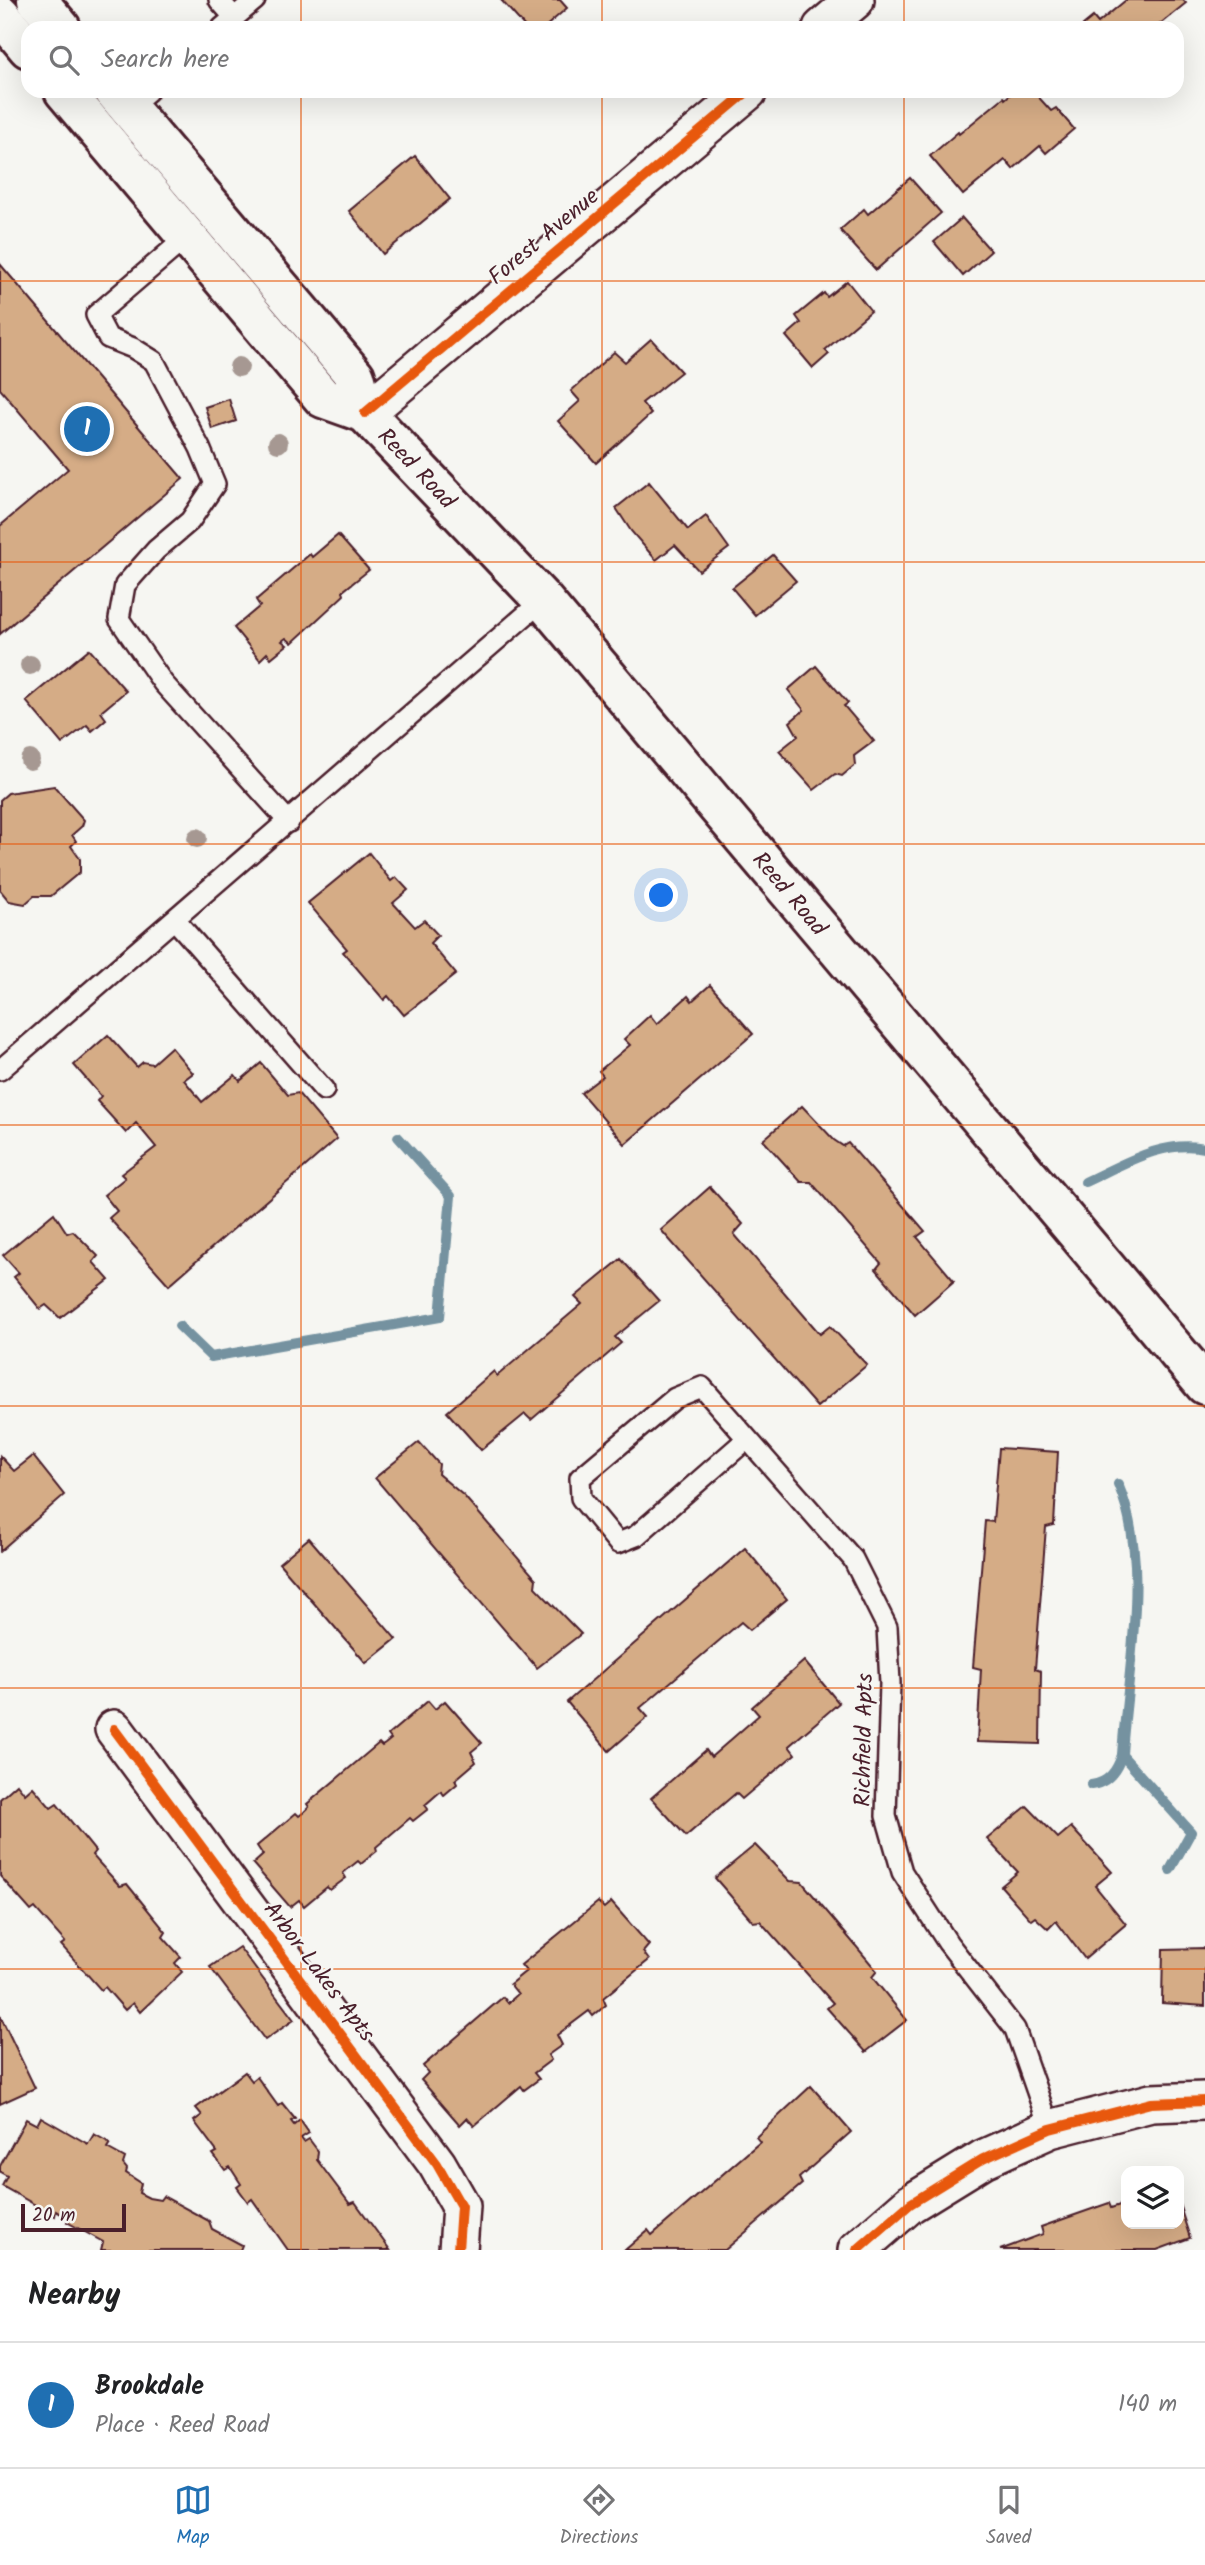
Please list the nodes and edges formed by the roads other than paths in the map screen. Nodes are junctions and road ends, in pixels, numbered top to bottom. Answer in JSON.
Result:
{"nodes":[{"id":1,"x":37,"y":0,"type":"edge"},
{"id":2,"x":219,"y":0,"type":"edge"},
{"id":3,"x":255,"y":0,"type":"edge"},
{"id":4,"x":855,"y":0,"type":"edge"},
{"id":5,"x":0,"y":14,"type":"edge"},
{"id":6,"x":55,"y":21,"type":"edge"},
{"id":7,"x":227,"y":21,"type":"edge"},
{"id":8,"x":230,"y":21,"type":"edge"},
{"id":9,"x":830,"y":21,"type":"edge"},
{"id":10,"x":21,"y":40,"type":"edge"},
{"id":11,"x":70,"y":98,"type":"edge"},
{"id":12,"x":131,"y":98,"type":"edge"},
{"id":13,"x":740,"y":98,"type":"edge"},
{"id":14,"x":187,"y":237,"type":"junction"},
{"id":15,"x":365,"y":412,"type":"junction"},
{"id":16,"x":543,"y":600,"type":"junction"},
{"id":17,"x":289,"y":821,"type":"junction"},
{"id":18,"x":175,"y":920,"type":"junction"},
{"id":19,"x":0,"y":1070,"type":"edge"},
{"id":20,"x":324,"y":1090,"type":"dead end"},
{"id":21,"x":1205,"y":1385,"type":"edge"},
{"id":22,"x":747,"y":1439,"type":"junction"},
{"id":23,"x":114,"y":1729,"type":"dead end"},
{"id":24,"x":1205,"y":2101,"type":"edge"},
{"id":25,"x":1050,"y":2129,"type":"junction"},
{"id":26,"x":458,"y":2250,"type":"edge"},
{"id":27,"x":858,"y":2250,"type":"edge"}],
"edges":[{"from":1,"to":6,"type":"main road"},
{"from":2,"to":7,"type":"lane"},
{"from":3,"to":8,"type":"lane"},
{"from":4,"to":9,"type":"street"},
{"from":5,"to":10,"type":"main road"},
{"from":11,"to":14,"type":"main road","name":"Reed Road"},
{"from":12,"to":15,"type":"main road","name":"Reed Road"},
{"from":13,"to":15,"type":"street","name":"Forest Avenue"},
{"from":14,"to":15,"type":"main road","name":"Reed Road"},
{"from":14,"to":17,"type":"lane"},
{"from":15,"to":16,"type":"main road","name":"Reed Road"},
{"from":16,"to":17,"type":"lane"},
{"from":16,"to":21,"type":"main road","name":"Reed Road"},
{"from":17,"to":18,"type":"lane"},
{"from":18,"to":19,"type":"lane"},
{"from":18,"to":20,"type":"lane"},
{"from":22,"to":22,"type":"lane","name":"Richfield Apts"},
{"from":22,"to":25,"type":"lane","name":"Richfield Apts"},
{"from":23,"to":26,"type":"street","name":"Arbor Lakes Apts"},
{"from":24,"to":25,"type":"street"},
{"from":25,"to":27,"type":"street"}]}
